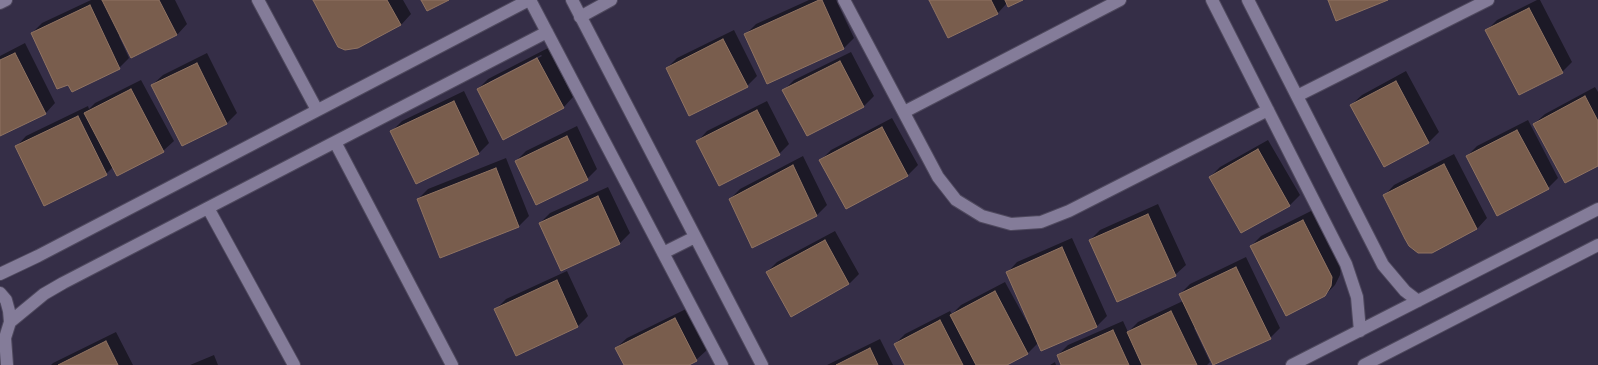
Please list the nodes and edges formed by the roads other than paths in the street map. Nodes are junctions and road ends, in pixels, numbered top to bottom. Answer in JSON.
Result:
{"nodes":[{"id":1,"x":6,"y":0,"type":"edge"},
{"id":2,"x":258,"y":0,"type":"edge"},
{"id":3,"x":530,"y":0,"type":"edge"},
{"id":4,"x":572,"y":0,"type":"edge"},
{"id":5,"x":611,"y":0,"type":"edge"},
{"id":6,"x":844,"y":0,"type":"edge"},
{"id":7,"x":1120,"y":0,"type":"edge"},
{"id":8,"x":1212,"y":0,"type":"edge"},
{"id":9,"x":1248,"y":0,"type":"edge"},
{"id":10,"x":1488,"y":0,"type":"edge"},
{"id":11,"x":0,"y":3,"type":"edge"},
{"id":12,"x":580,"y":16,"type":"junction"},
{"id":13,"x":547,"y":32,"type":"junction"},
{"id":14,"x":1297,"y":96,"type":"junction"},
{"id":15,"x":317,"y":110,"type":"junction"},
{"id":16,"x":1268,"y":110,"type":"junction"},
{"id":17,"x":904,"y":112,"type":"junction"},
{"id":18,"x":335,"y":142,"type":"junction"},
{"id":19,"x":208,"y":208,"type":"junction"},
{"id":20,"x":1598,"y":209,"type":"edge"},
{"id":21,"x":695,"y":237,"type":"junction"},
{"id":22,"x":1598,"y":245,"type":"edge"},
{"id":23,"x":663,"y":253,"type":"junction"},
{"id":24,"x":0,"y":274,"type":"edge"},
{"id":25,"x":0,"y":293,"type":"edge"},
{"id":26,"x":1418,"y":301,"type":"junction"},
{"id":27,"x":10,"y":322,"type":"junction"},
{"id":28,"x":1360,"y":331,"type":"junction"},
{"id":29,"x":2,"y":341,"type":"edge"},
{"id":30,"x":7,"y":365,"type":"edge"},
{"id":31,"x":294,"y":365,"type":"edge"},
{"id":32,"x":452,"y":365,"type":"edge"},
{"id":33,"x":722,"y":365,"type":"edge"},
{"id":34,"x":762,"y":365,"type":"edge"},
{"id":35,"x":1292,"y":365,"type":"edge"},
{"id":36,"x":1364,"y":365,"type":"edge"}],
"edges":[{"from":1,"to":11,"type":"street"},
{"from":2,"to":15,"type":"street"},
{"from":3,"to":13,"type":"street"},
{"from":3,"to":15,"type":"street"},
{"from":4,"to":12,"type":"street"},
{"from":5,"to":12,"type":"street"},
{"from":6,"to":17,"type":"street"},
{"from":7,"to":17,"type":"street"},
{"from":8,"to":16,"type":"street"},
{"from":9,"to":14,"type":"street"},
{"from":10,"to":14,"type":"street"},
{"from":12,"to":21,"type":"street"},
{"from":13,"to":18,"type":"street"},
{"from":13,"to":23,"type":"street"},
{"from":14,"to":26,"type":"street"},
{"from":15,"to":24,"type":"street"},
{"from":16,"to":17,"type":"street"},
{"from":16,"to":28,"type":"street"},
{"from":18,"to":19,"type":"street"},
{"from":18,"to":32,"type":"street"},
{"from":19,"to":27,"type":"street"},
{"from":19,"to":31,"type":"street"},
{"from":20,"to":26,"type":"street"},
{"from":21,"to":23,"type":"street"},
{"from":21,"to":34,"type":"street"},
{"from":22,"to":36,"type":"street"},
{"from":23,"to":33,"type":"street"},
{"from":25,"to":27,"type":"street"},
{"from":26,"to":28,"type":"street"},
{"from":27,"to":29,"type":"street"},
{"from":28,"to":35,"type":"street"},
{"from":29,"to":30,"type":"street"}]}
